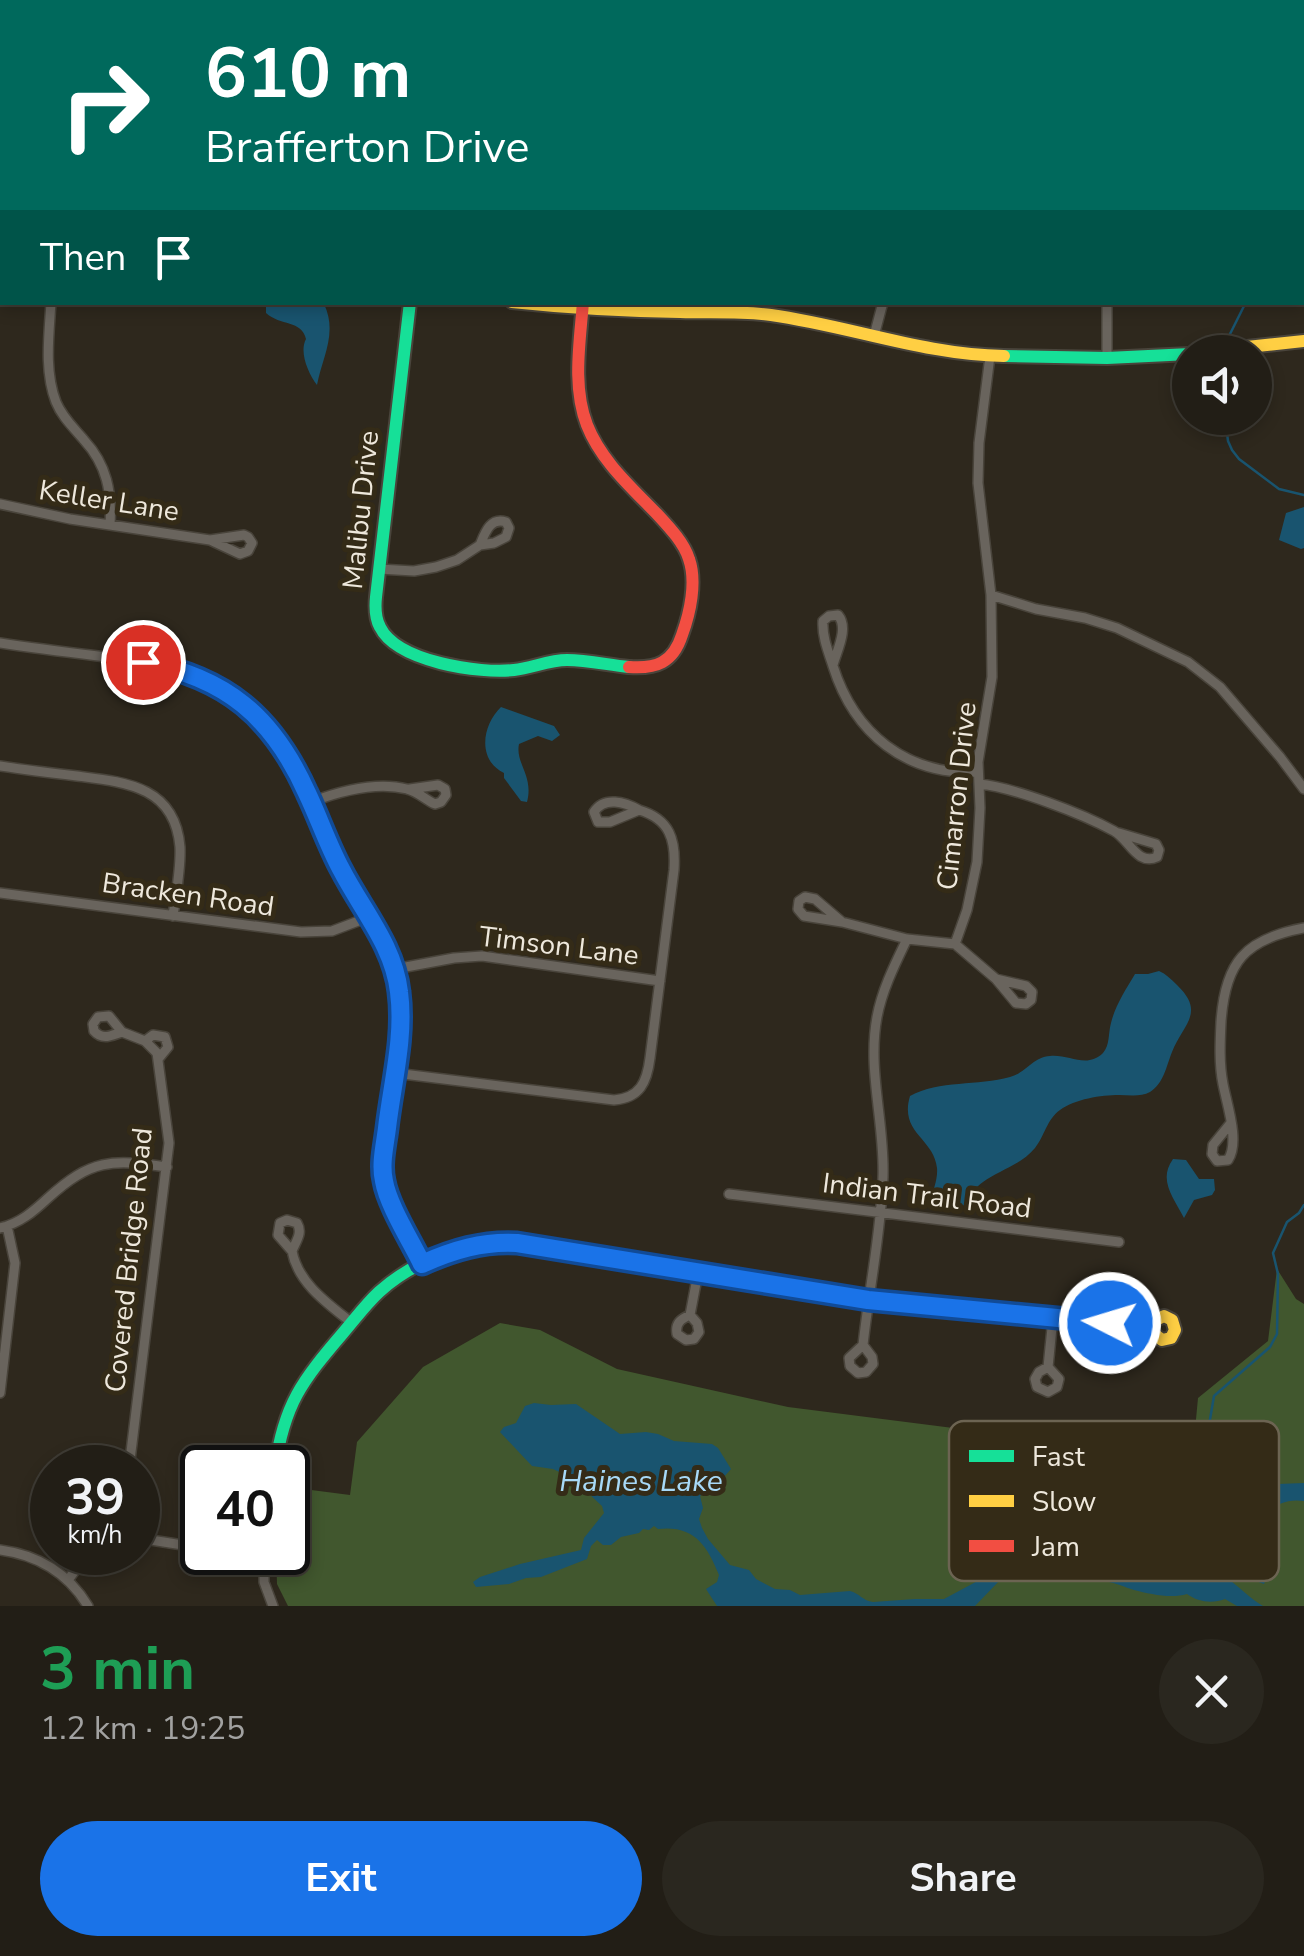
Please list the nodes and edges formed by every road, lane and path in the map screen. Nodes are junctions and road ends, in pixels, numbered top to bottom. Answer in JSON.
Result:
{"nodes":[{"id":1,"x":51,"y":305,"type":"edge"},
{"id":2,"x":410,"y":305,"type":"edge"},
{"id":3,"x":882,"y":305,"type":"edge"},
{"id":4,"x":1107,"y":305,"type":"edge"},
{"id":5,"x":582,"y":306,"type":"edge"},
{"id":6,"x":874,"y":336,"type":"junction"},
{"id":7,"x":1304,"y":341,"type":"edge"},
{"id":8,"x":1272,"y":344,"type":"edge"},
{"id":9,"x":1172,"y":355,"type":"edge"},
{"id":10,"x":990,"y":356,"type":"junction"},
{"id":11,"x":1107,"y":358,"type":"junction"},
{"id":12,"x":0,"y":504,"type":"edge"},
{"id":13,"x":110,"y":526,"type":"junction"},
{"id":14,"x":210,"y":540,"type":"dead end"},
{"id":15,"x":480,"y":545,"type":"dead end"},
{"id":16,"x":379,"y":569,"type":"junction"},
{"id":17,"x":991,"y":595,"type":"junction"},
{"id":18,"x":0,"y":644,"type":"edge"},
{"id":19,"x":832,"y":665,"type":"junction"},
{"id":20,"x":0,"y":766,"type":"edge"},
{"id":21,"x":978,"y":772,"type":"junction"},
{"id":22,"x":979,"y":784,"type":"junction"},
{"id":23,"x":410,"y":789,"type":"dead end"},
{"id":24,"x":1304,"y":789,"type":"edge"},
{"id":25,"x":311,"y":802,"type":"junction"},
{"id":26,"x":639,"y":810,"type":"dead end"},
{"id":27,"x":1119,"y":833,"type":"dead end"},
{"id":28,"x":0,"y":893,"type":"edge"},
{"id":29,"x":173,"y":916,"type":"junction"},
{"id":30,"x":368,"y":917,"type":"junction"},
{"id":31,"x":842,"y":922,"type":"dead end"},
{"id":32,"x":1304,"y":928,"type":"edge"},
{"id":33,"x":907,"y":939,"type":"junction"},
{"id":34,"x":955,"y":944,"type":"junction"},
{"id":35,"x":395,"y":969,"type":"junction"},
{"id":36,"x":996,"y":979,"type":"dead end"},
{"id":37,"x":660,"y":980,"type":"junction"},
{"id":38,"x":122,"y":1032,"type":"dead end"},
{"id":39,"x":145,"y":1041,"type":"junction"},
{"id":40,"x":159,"y":1058,"type":"junction"},
{"id":41,"x":394,"y":1074,"type":"junction"},
{"id":42,"x":1230,"y":1124,"type":"dead end"},
{"id":43,"x":167,"y":1167,"type":"junction"},
{"id":44,"x":729,"y":1194,"type":"dead end"},
{"id":45,"x":880,"y":1213,"type":"junction"},
{"id":46,"x":4,"y":1227,"type":"edge"},
{"id":47,"x":1119,"y":1242,"type":"dead end"},
{"id":48,"x":292,"y":1251,"type":"dead end"},
{"id":49,"x":422,"y":1264,"type":"junction"},
{"id":50,"x":698,"y":1273,"type":"junction"},
{"id":51,"x":868,"y":1300,"type":"junction"},
{"id":52,"x":690,"y":1315,"type":"dead end"},
{"id":53,"x":1053,"y":1318,"type":"junction"},
{"id":54,"x":352,"y":1323,"type":"junction"},
{"id":55,"x":1144,"y":1326,"type":"dead end"},
{"id":56,"x":863,"y":1344,"type":"dead end"},
{"id":57,"x":1048,"y":1367,"type":"dead end"},
{"id":58,"x":0,"y":1393,"type":"edge"},
{"id":59,"x":132,"y":1445,"type":"edge"},
{"id":60,"x":278,"y":1445,"type":"edge"},
{"id":61,"x":0,"y":1550,"type":"edge"},
{"id":62,"x":72,"y":1575,"type":"edge"},
{"id":63,"x":264,"y":1575,"type":"edge"},
{"id":64,"x":68,"y":1580,"type":"junction"},
{"id":65,"x":88,"y":1606,"type":"edge"},
{"id":66,"x":274,"y":1606,"type":"edge"}],
"edges":[{"from":1,"to":13,"type":"street"},
{"from":2,"to":16,"type":"street","name":"Malibu Drive"},
{"from":3,"to":6,"type":"street"},
{"from":4,"to":11,"type":"street"},
{"from":5,"to":6,"type":"street"},
{"from":5,"to":16,"type":"street","name":"Malibu Drive"},
{"from":6,"to":10,"type":"street"},
{"from":7,"to":8,"type":"street"},
{"from":9,"to":11,"type":"street"},
{"from":10,"to":11,"type":"street"},
{"from":10,"to":17,"type":"street","name":"Cimarron Drive"},
{"from":12,"to":13,"type":"street","name":"Keller Lane"},
{"from":13,"to":14,"type":"street","name":"Keller Lane"},
{"from":15,"to":16,"type":"street"},
{"from":17,"to":21,"type":"street","name":"Cimarron Drive"},
{"from":17,"to":24,"type":"street"},
{"from":18,"to":25,"type":"street"},
{"from":19,"to":19,"type":"street"},
{"from":19,"to":21,"type":"street"},
{"from":20,"to":29,"type":"street"},
{"from":21,"to":22,"type":"street","name":"Cimarron Drive"},
{"from":22,"to":27,"type":"street"},
{"from":22,"to":34,"type":"street","name":"Cimarron Drive"},
{"from":23,"to":25,"type":"street"},
{"from":25,"to":30,"type":"street"},
{"from":26,"to":37,"type":"street"},
{"from":28,"to":29,"type":"street","name":"Bracken Road"},
{"from":29,"to":30,"type":"street","name":"Bracken Road"},
{"from":30,"to":35,"type":"street"},
{"from":31,"to":33,"type":"street"},
{"from":32,"to":42,"type":"street"},
{"from":33,"to":34,"type":"street"},
{"from":33,"to":45,"type":"street"},
{"from":34,"to":36,"type":"street"},
{"from":35,"to":37,"type":"street","name":"Timson Lane"},
{"from":35,"to":41,"type":"street"},
{"from":37,"to":41,"type":"street"},
{"from":38,"to":39,"type":"street"},
{"from":39,"to":40,"type":"street"},
{"from":39,"to":40,"type":"street"},
{"from":40,"to":43,"type":"street","name":"Covered Bridge Road"},
{"from":41,"to":49,"type":"street"},
{"from":43,"to":46,"type":"street"},
{"from":43,"to":59,"type":"street","name":"Covered Bridge Road"},
{"from":44,"to":45,"type":"street","name":"Indian Trail Road"},
{"from":45,"to":47,"type":"street","name":"Indian Trail Road"},
{"from":45,"to":51,"type":"street"},
{"from":46,"to":58,"type":"street"},
{"from":48,"to":54,"type":"street"},
{"from":49,"to":50,"type":"street"},
{"from":49,"to":54,"type":"street"},
{"from":50,"to":51,"type":"street"},
{"from":50,"to":52,"type":"street"},
{"from":51,"to":53,"type":"street"},
{"from":51,"to":56,"type":"street"},
{"from":53,"to":55,"type":"street"},
{"from":53,"to":57,"type":"street"},
{"from":54,"to":60,"type":"street"},
{"from":61,"to":64,"type":"street"},
{"from":62,"to":64,"type":"street"},
{"from":63,"to":66,"type":"street"},
{"from":64,"to":65,"type":"street"}]}
